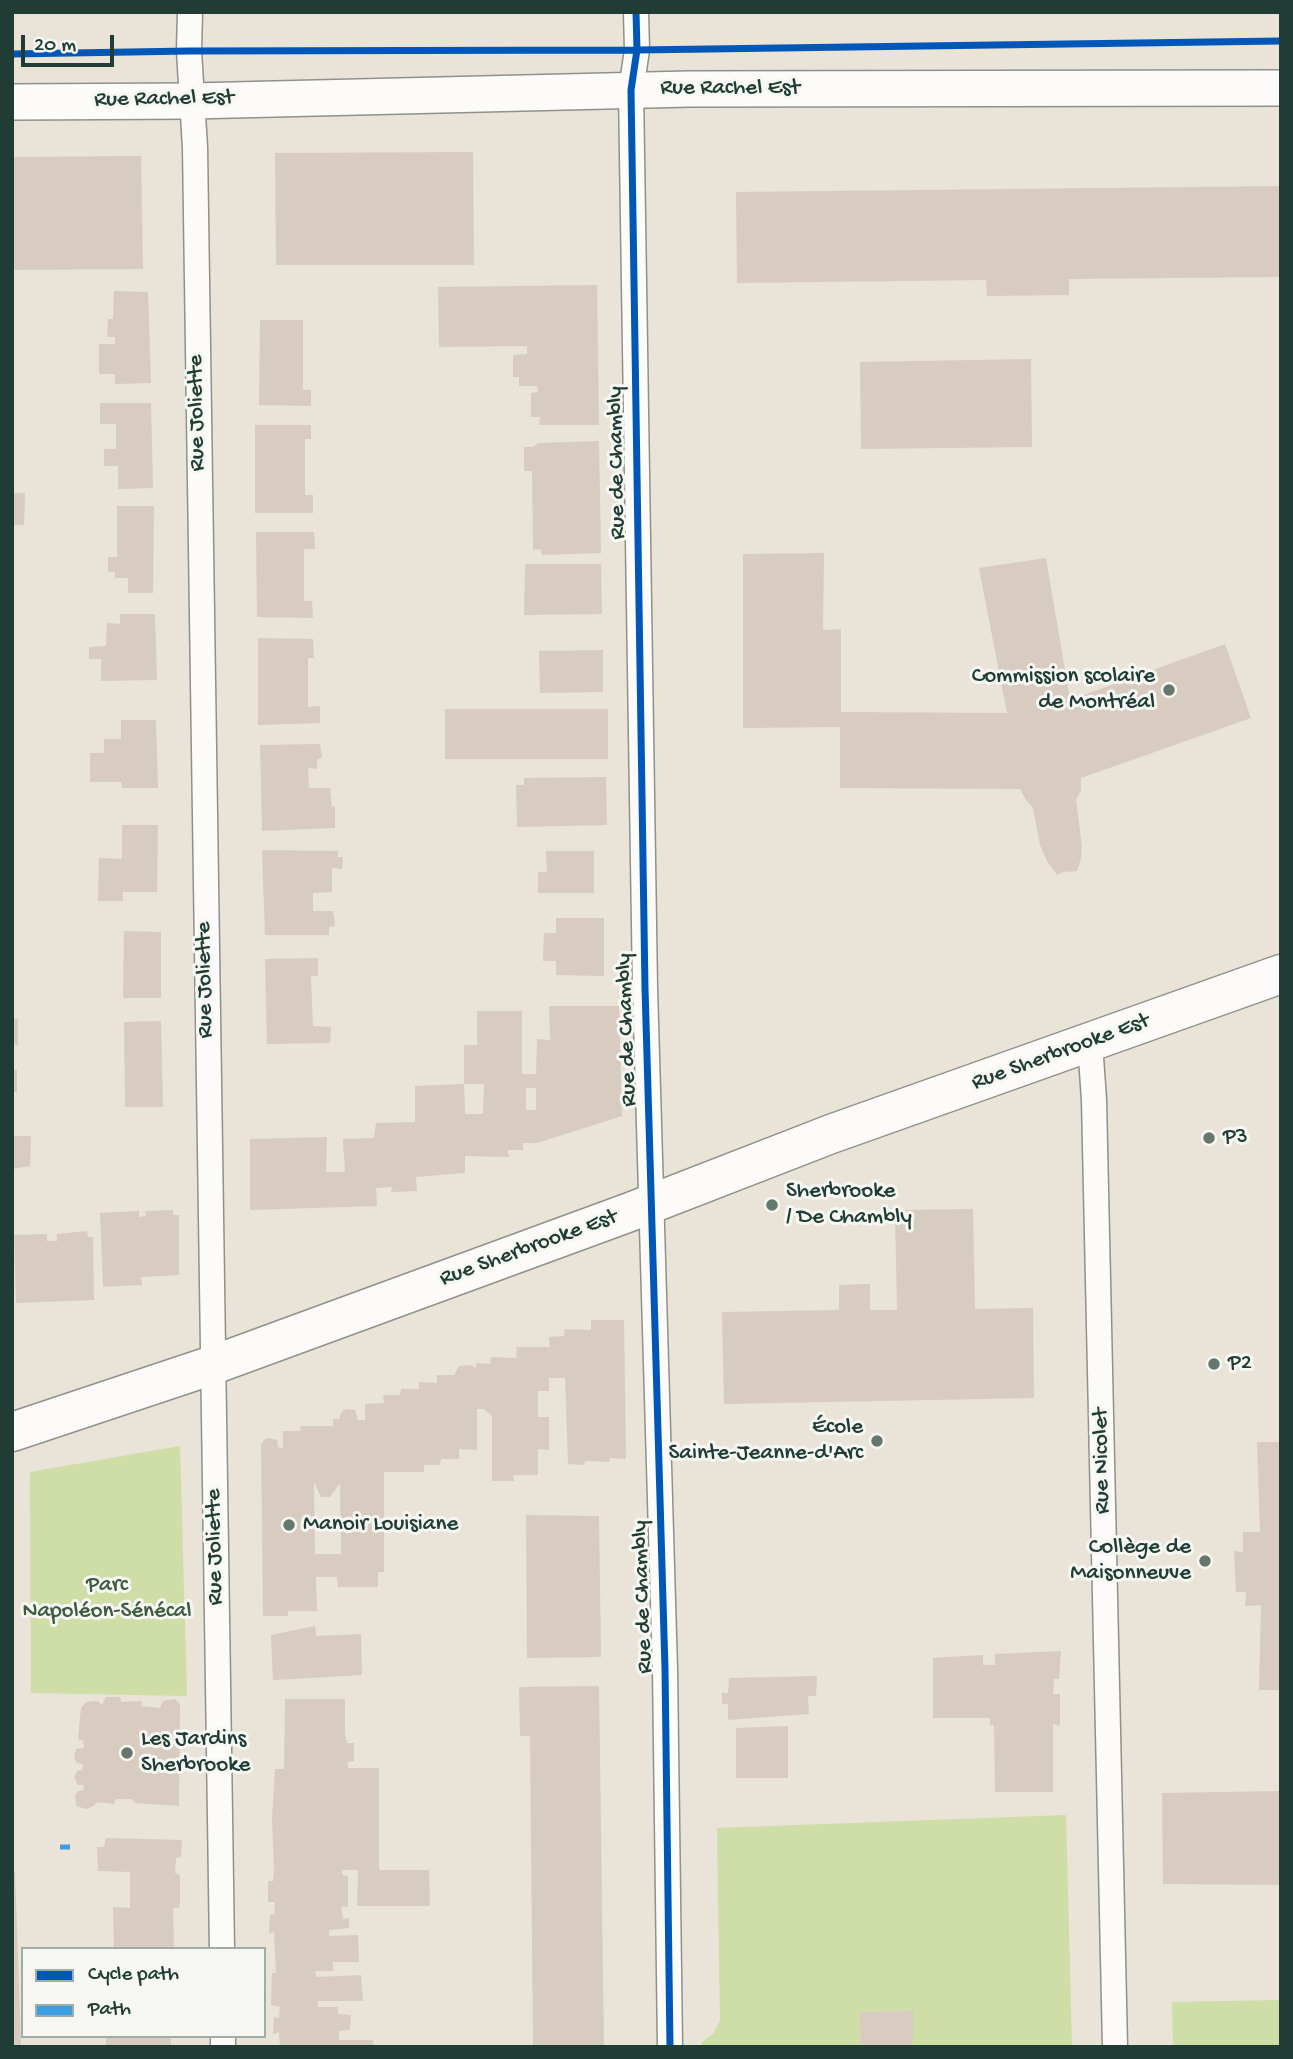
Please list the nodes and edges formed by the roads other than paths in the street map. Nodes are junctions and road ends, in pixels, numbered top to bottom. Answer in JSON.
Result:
{"nodes":[{"id":1,"x":190,"y":12,"type":"edge"},
{"id":2,"x":636,"y":12,"type":"edge"},
{"id":3,"x":1281,"y":88,"type":"edge"},
{"id":4,"x":631,"y":90,"type":"junction"},
{"id":5,"x":192,"y":101,"type":"junction"},
{"id":6,"x":12,"y":102,"type":"edge"},
{"id":7,"x":1281,"y":974,"type":"edge"},
{"id":8,"x":1090,"y":1043,"type":"junction"},
{"id":9,"x":652,"y":1203,"type":"junction"},
{"id":10,"x":213,"y":1365,"type":"junction"},
{"id":11,"x":12,"y":1432,"type":"edge"},
{"id":12,"x":222,"y":1947,"type":"edge"},
{"id":13,"x":670,"y":2047,"type":"edge"},
{"id":14,"x":1115,"y":2047,"type":"edge"}],
"edges":[{"from":1,"to":5,"type":"street","name":"Rue Joliette"},
{"from":2,"to":4,"type":"street","name":"Rue de Chambly"},
{"from":3,"to":4,"type":"main road","name":"Rue Rachel Est"},
{"from":4,"to":5,"type":"main road","name":"Rue Rachel Est"},
{"from":4,"to":9,"type":"street","name":"Rue de Chambly"},
{"from":5,"to":6,"type":"main road","name":"Rue Rachel Est"},
{"from":5,"to":10,"type":"street","name":"Rue Joliette"},
{"from":7,"to":8,"type":"main road","name":"Rue Sherbrooke Est"},
{"from":8,"to":9,"type":"main road","name":"Rue Sherbrooke Est"},
{"from":8,"to":14,"type":"street","name":"Rue Nicolet"},
{"from":9,"to":10,"type":"main road","name":"Rue Sherbrooke Est"},
{"from":9,"to":13,"type":"street","name":"Rue de Chambly"},
{"from":10,"to":11,"type":"main road","name":"Rue Sherbrooke Est"},
{"from":10,"to":12,"type":"street","name":"Rue Joliette"}]}
